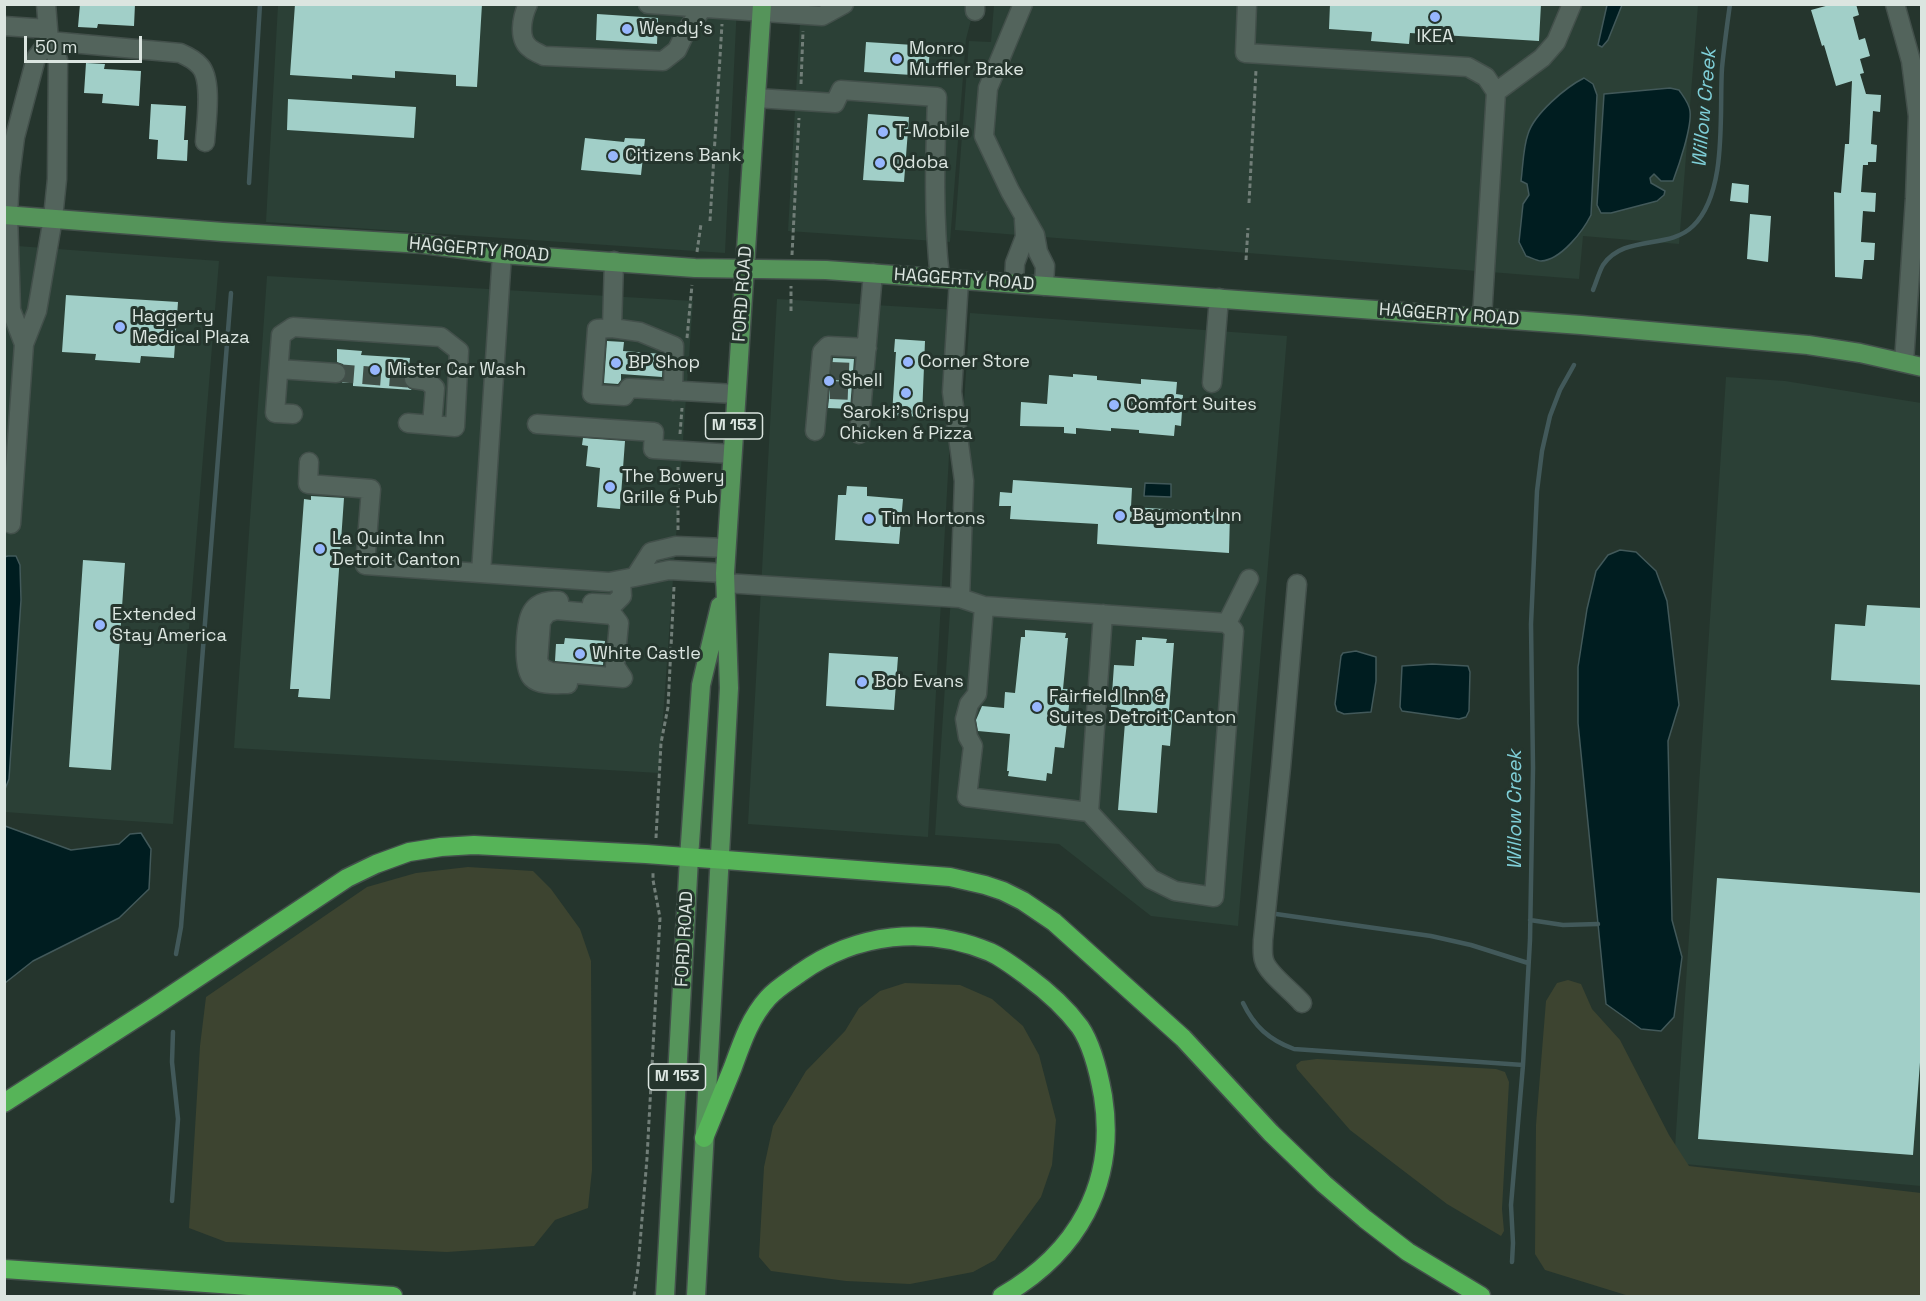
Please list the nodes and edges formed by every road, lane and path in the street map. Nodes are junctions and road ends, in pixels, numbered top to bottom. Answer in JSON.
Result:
{"nodes":[{"id":1,"x":46,"y":4,"type":"edge"},
{"id":2,"x":528,"y":4,"type":"edge"},
{"id":3,"x":648,"y":4,"type":"edge"},
{"id":4,"x":844,"y":4,"type":"edge"},
{"id":5,"x":1023,"y":4,"type":"edge"},
{"id":6,"x":1247,"y":4,"type":"edge"},
{"id":7,"x":1572,"y":4,"type":"edge"},
{"id":8,"x":1895,"y":4,"type":"edge"},
{"id":9,"x":762,"y":8,"type":"edge"},
{"id":10,"x":702,"y":9,"type":"junction"},
{"id":11,"x":723,"y":10,"type":"junction"},
{"id":12,"x":804,"y":15,"type":"junction"},
{"id":13,"x":4,"y":26,"type":"edge"},
{"id":14,"x":49,"y":35,"type":"junction"},
{"id":15,"x":1257,"y":68,"type":"dead end"},
{"id":16,"x":1496,"y":93,"type":"junction"},
{"id":17,"x":756,"y":98,"type":"junction"},
{"id":18,"x":800,"y":101,"type":"junction"},
{"id":19,"x":205,"y":142,"type":"dead end"},
{"id":20,"x":1918,"y":179,"type":"edge"},
{"id":21,"x":1249,"y":203,"type":"dead end"},
{"id":22,"x":6,"y":215,"type":"edge"},
{"id":23,"x":1024,"y":215,"type":"junction"},
{"id":24,"x":53,"y":218,"type":"junction"},
{"id":25,"x":710,"y":221,"type":"dead end"},
{"id":26,"x":701,"y":224,"type":"dead end"},
{"id":27,"x":1248,"y":228,"type":"dead end"},
{"id":28,"x":502,"y":254,"type":"junction"},
{"id":29,"x":1246,"y":260,"type":"dead end"},
{"id":30,"x":614,"y":261,"type":"junction"},
{"id":31,"x":695,"y":268,"type":"junction"},
{"id":32,"x":791,"y":268,"type":"junction"},
{"id":33,"x":745,"y":269,"type":"junction"},
{"id":34,"x":873,"y":273,"type":"junction"},
{"id":35,"x":949,"y":279,"type":"junction"},
{"id":36,"x":1014,"y":284,"type":"junction"},
{"id":37,"x":1044,"y":286,"type":"junction"},
{"id":38,"x":1219,"y":298,"type":"junction"},
{"id":39,"x":791,"y":311,"type":"dead end"},
{"id":40,"x":1482,"y":317,"type":"junction"},
{"id":41,"x":612,"y":328,"type":"junction"},
{"id":42,"x":24,"y":344,"type":"junction"},
{"id":43,"x":687,"y":348,"type":"dead end"},
{"id":44,"x":867,"y":348,"type":"junction"},
{"id":45,"x":1913,"y":364,"type":"edge"},
{"id":46,"x":279,"y":369,"type":"junction"},
{"id":47,"x":336,"y":373,"type":"tunnel mouth"},
{"id":48,"x":414,"y":379,"type":"tunnel mouth"},
{"id":49,"x":1212,"y":383,"type":"dead end"},
{"id":50,"x":678,"y":391,"type":"junction"},
{"id":51,"x":736,"y":394,"type":"junction"},
{"id":52,"x":292,"y":414,"type":"dead end"},
{"id":53,"x":408,"y":423,"type":"dead end"},
{"id":54,"x":537,"y":424,"type":"dead end"},
{"id":55,"x":432,"y":425,"type":"junction"},
{"id":56,"x":816,"y":431,"type":"dead end"},
{"id":57,"x":859,"y":434,"type":"dead end"},
{"id":58,"x":679,"y":451,"type":"junction"},
{"id":59,"x":732,"y":454,"type":"junction"},
{"id":60,"x":309,"y":462,"type":"dead end"},
{"id":61,"x":8,"y":498,"type":"edge"},
{"id":62,"x":11,"y":524,"type":"dead end"},
{"id":63,"x":676,"y":546,"type":"junction"},
{"id":64,"x":726,"y":548,"type":"junction"},
{"id":65,"x":675,"y":570,"type":"junction"},
{"id":66,"x":481,"y":573,"type":"junction"},
{"id":67,"x":725,"y":578,"type":"junction"},
{"id":68,"x":628,"y":579,"type":"junction"},
{"id":69,"x":1250,"y":579,"type":"dead end"},
{"id":70,"x":1297,"y":584,"type":"dead end"},
{"id":71,"x":960,"y":598,"type":"junction"},
{"id":72,"x":984,"y":606,"type":"junction"},
{"id":73,"x":1103,"y":614,"type":"junction"},
{"id":74,"x":1227,"y":623,"type":"junction"},
{"id":75,"x":620,"y":683,"type":"junction"},
{"id":76,"x":1089,"y":812,"type":"junction"},
{"id":77,"x":655,"y":854,"type":"junction"},
{"id":78,"x":689,"y":858,"type":"junction"},
{"id":79,"x":721,"y":861,"type":"junction"},
{"id":80,"x":1302,"y":1003,"type":"dead end"},
{"id":81,"x":4,"y":1103,"type":"edge"},
{"id":82,"x":704,"y":1138,"type":"junction"},
{"id":83,"x":4,"y":1269,"type":"edge"},
{"id":84,"x":393,"y":1296,"type":"edge"},
{"id":85,"x":634,"y":1296,"type":"edge"},
{"id":86,"x":665,"y":1296,"type":"edge"},
{"id":87,"x":696,"y":1296,"type":"edge"},
{"id":88,"x":1002,"y":1296,"type":"edge"},
{"id":89,"x":1480,"y":1296,"type":"edge"}],
"edges":[{"from":1,"to":14,"type":"street"},
{"from":2,"to":10,"type":"street"},
{"from":3,"to":10,"type":"street"},
{"from":4,"to":12,"type":"street"},
{"from":5,"to":23,"type":"street"},
{"from":6,"to":16,"type":"street"},
{"from":7,"to":16,"type":"street"},
{"from":8,"to":20,"type":"street"},
{"from":9,"to":11,"type":"street"},
{"from":9,"to":12,"type":"street"},
{"from":9,"to":17,"type":"main road","name":"FORD ROAD","number":"M 153"},
{"from":10,"to":11,"type":"street"},
{"from":11,"to":25,"type":"path"},
{"from":12,"to":18,"type":"path"},
{"from":13,"to":14,"type":"street"},
{"from":14,"to":19,"type":"street"},
{"from":14,"to":22,"type":"street"},
{"from":14,"to":24,"type":"street"},
{"from":15,"to":21,"type":"path"},
{"from":16,"to":40,"type":"street"},
{"from":17,"to":18,"type":"street"},
{"from":17,"to":33,"type":"main road","name":"FORD ROAD","number":"M 153"},
{"from":18,"to":32,"type":"path"},
{"from":18,"to":35,"type":"street"},
{"from":20,"to":45,"type":"street"},
{"from":22,"to":24,"type":"main road","name":"HAGGERTY ROAD"},
{"from":22,"to":42,"type":"street"},
{"from":23,"to":36,"type":"street"},
{"from":23,"to":37,"type":"street"},
{"from":24,"to":28,"type":"main road","name":"HAGGERTY ROAD"},
{"from":24,"to":42,"type":"street"},
{"from":26,"to":31,"type":"path"},
{"from":27,"to":29,"type":"path"},
{"from":28,"to":30,"type":"main road","name":"HAGGERTY ROAD"},
{"from":28,"to":66,"type":"street"},
{"from":30,"to":31,"type":"main road","name":"HAGGERTY ROAD"},
{"from":30,"to":41,"type":"street"},
{"from":31,"to":33,"type":"main road","name":"HAGGERTY ROAD"},
{"from":31,"to":43,"type":"path"},
{"from":32,"to":33,"type":"main road","name":"HAGGERTY ROAD"},
{"from":32,"to":34,"type":"main road","name":"HAGGERTY ROAD"},
{"from":32,"to":39,"type":"path"},
{"from":33,"to":51,"type":"main road","name":"FORD ROAD","number":"M 153"},
{"from":34,"to":35,"type":"main road","name":"HAGGERTY ROAD"},
{"from":34,"to":44,"type":"street"},
{"from":35,"to":36,"type":"main road","name":"HAGGERTY ROAD"},
{"from":35,"to":71,"type":"street"},
{"from":36,"to":37,"type":"main road","name":"HAGGERTY ROAD"},
{"from":37,"to":38,"type":"main road","name":"HAGGERTY ROAD"},
{"from":38,"to":40,"type":"main road","name":"HAGGERTY ROAD"},
{"from":38,"to":49,"type":"street"},
{"from":40,"to":45,"type":"main road","name":"HAGGERTY ROAD"},
{"from":41,"to":50,"type":"street"},
{"from":41,"to":50,"type":"street"},
{"from":42,"to":61,"type":"street"},
{"from":44,"to":56,"type":"street"},
{"from":44,"to":57,"type":"street"},
{"from":46,"to":47,"type":"street"},
{"from":46,"to":52,"type":"street"},
{"from":46,"to":55,"type":"street"},
{"from":48,"to":55,"type":"street"},
{"from":50,"to":51,"type":"street"},
{"from":50,"to":58,"type":"path"},
{"from":51,"to":59,"type":"main road","name":"FORD ROAD","number":"M 153"},
{"from":53,"to":55,"type":"street"},
{"from":54,"to":58,"type":"street"},
{"from":58,"to":59,"type":"street"},
{"from":58,"to":63,"type":"path"},
{"from":59,"to":64,"type":"main road","name":"FORD ROAD","number":"M 153"},
{"from":60,"to":66,"type":"street"},
{"from":61,"to":62,"type":"street"},
{"from":63,"to":64,"type":"street"},
{"from":63,"to":68,"type":"street"},
{"from":64,"to":67,"type":"main road","name":"FORD ROAD","number":"M 153"},
{"from":65,"to":67,"type":"street"},
{"from":65,"to":68,"type":"street"},
{"from":65,"to":77,"type":"path"},
{"from":66,"to":68,"type":"street"},
{"from":67,"to":71,"type":"street"},
{"from":67,"to":78,"type":"main road","name":"FORD ROAD","number":"M 153"},
{"from":67,"to":79,"type":"main road","name":"FORD ROAD","number":"M 153"},
{"from":68,"to":75,"type":"street"},
{"from":69,"to":74,"type":"street"},
{"from":70,"to":80,"type":"street"},
{"from":71,"to":72,"type":"street"},
{"from":72,"to":73,"type":"street"},
{"from":72,"to":76,"type":"street"},
{"from":73,"to":74,"type":"street"},
{"from":73,"to":76,"type":"street"},
{"from":74,"to":76,"type":"street"},
{"from":75,"to":75,"type":"street"},
{"from":77,"to":78,"type":"highway"},
{"from":77,"to":81,"type":"highway"},
{"from":77,"to":85,"type":"path"},
{"from":78,"to":79,"type":"highway"},
{"from":78,"to":86,"type":"main road","name":"FORD ROAD","number":"M 153"},
{"from":79,"to":82,"type":"main road","name":"FORD ROAD","number":"M 153"},
{"from":79,"to":89,"type":"highway"},
{"from":82,"to":87,"type":"main road","name":"FORD ROAD","number":"M 153"},
{"from":82,"to":88,"type":"highway"},
{"from":83,"to":84,"type":"highway"}]}
